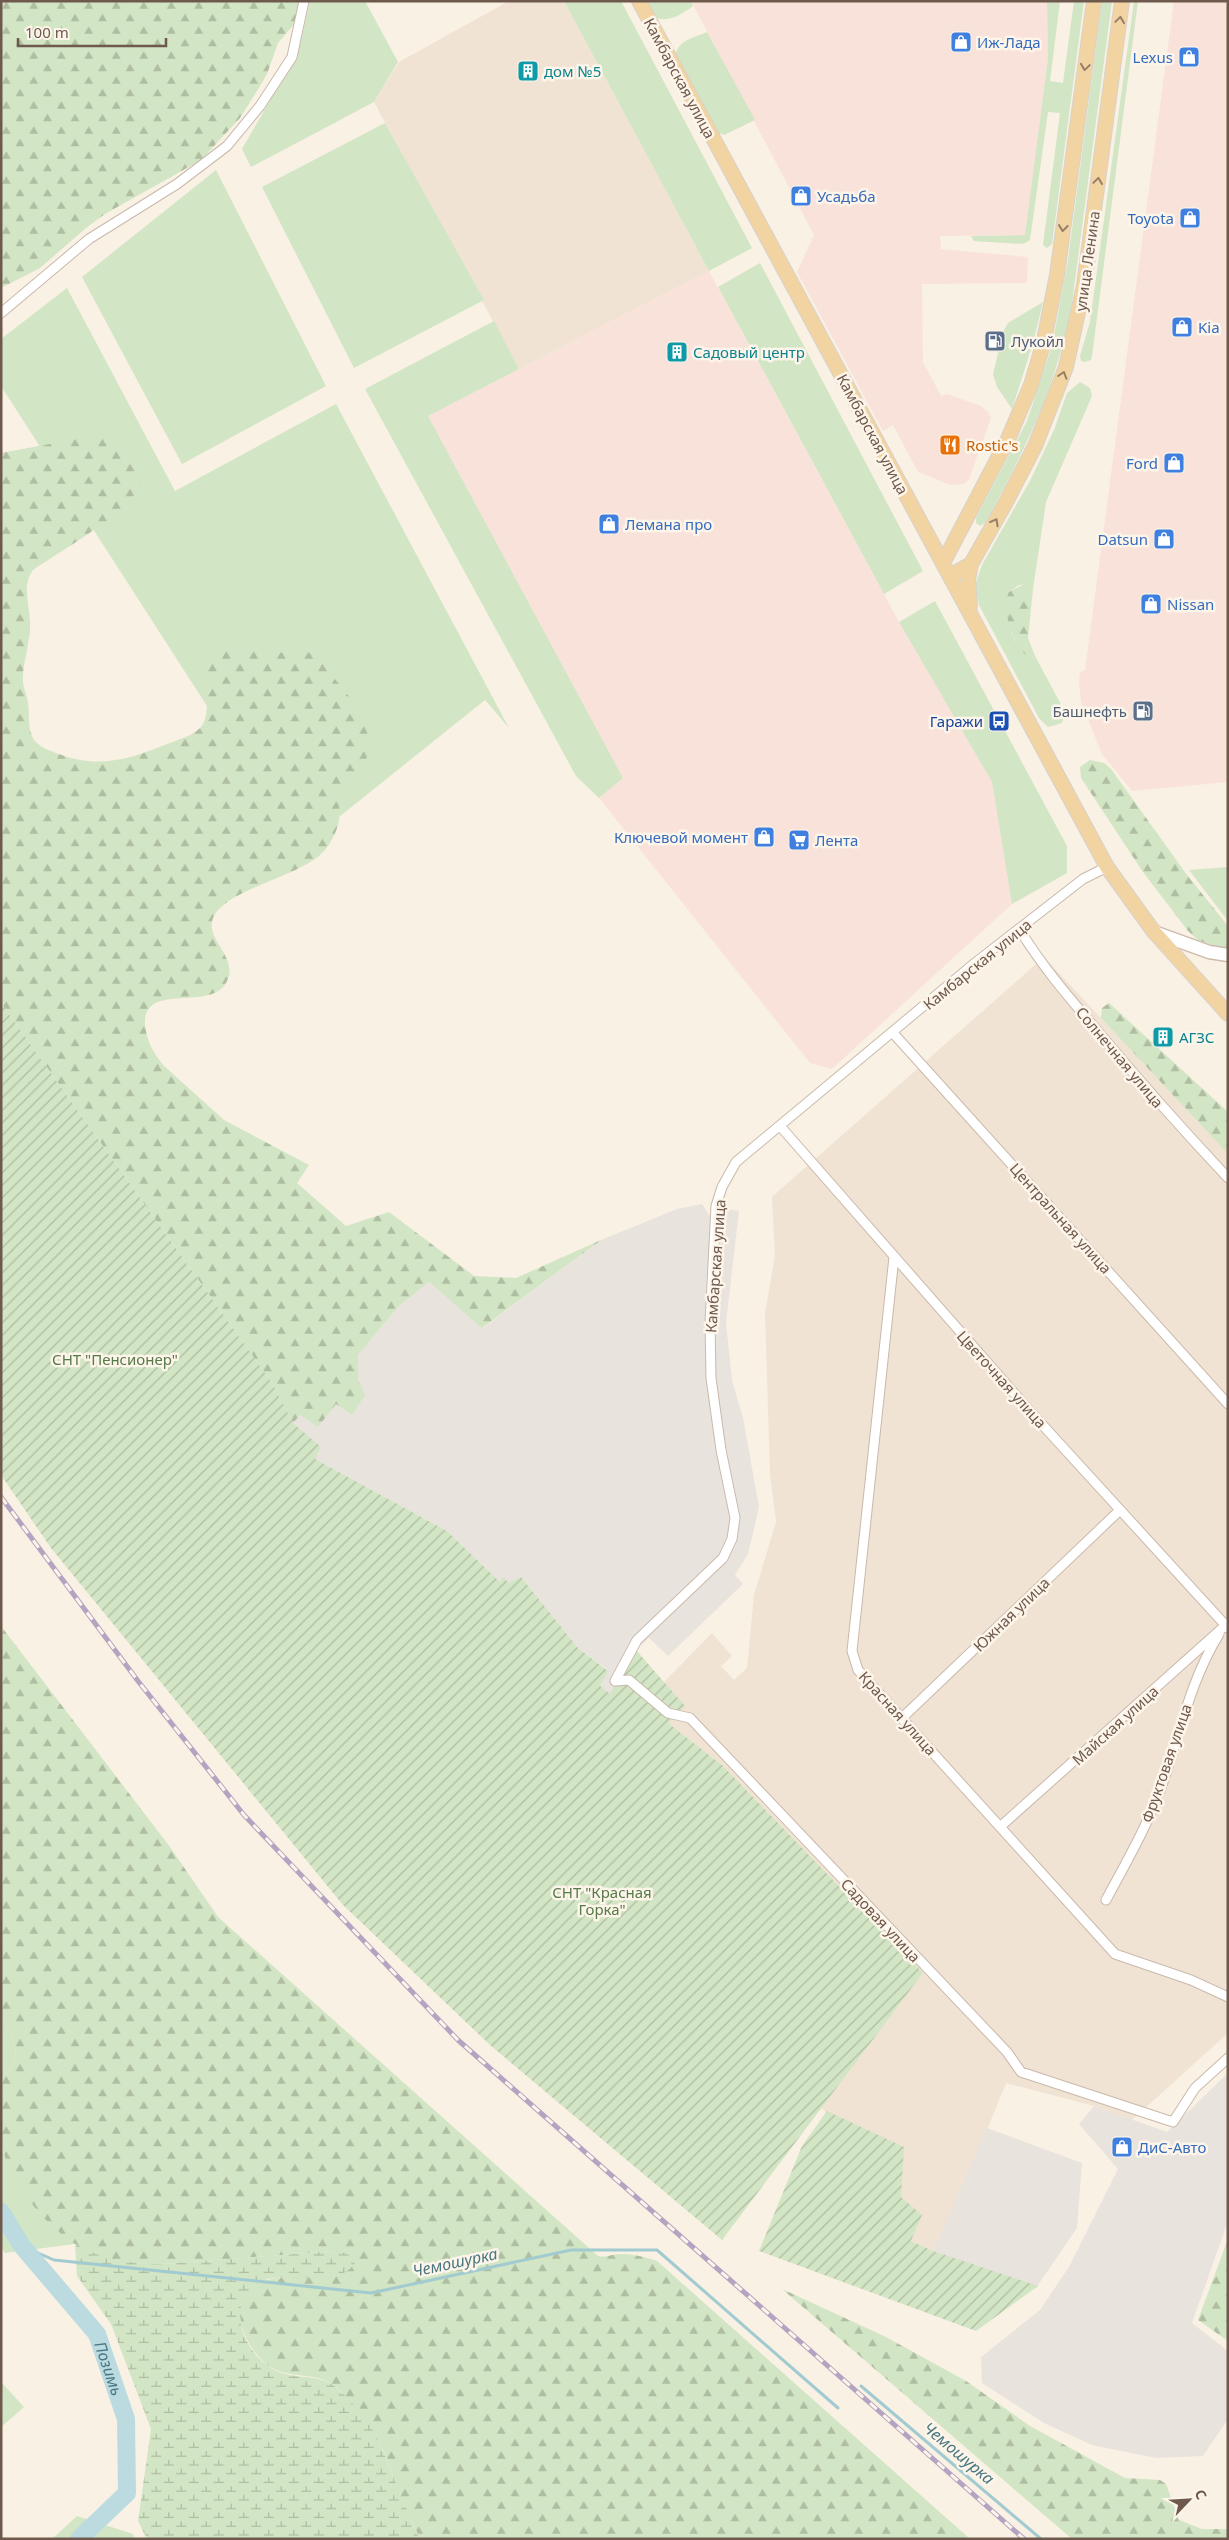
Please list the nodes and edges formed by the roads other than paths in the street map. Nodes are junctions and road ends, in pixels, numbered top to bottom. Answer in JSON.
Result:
{"nodes":[{"id":1,"x":304,"y":1,"type":"edge"},
{"id":2,"x":639,"y":1,"type":"edge"},
{"id":3,"x":1094,"y":1,"type":"edge"},
{"id":4,"x":1122,"y":1,"type":"edge"},
{"id":5,"x":1,"y":313,"type":"edge"},
{"id":6,"x":943,"y":563,"type":"junction"},
{"id":7,"x":971,"y":564,"type":"junction"},
{"id":8,"x":950,"y":576,"type":"junction"},
{"id":9,"x":971,"y":615,"type":"junction"},
{"id":10,"x":1107,"y":867,"type":"junction"},
{"id":11,"x":1020,"y":930,"type":"junction"},
{"id":12,"x":1154,"y":932,"type":"junction"},
{"id":13,"x":1228,"y":955,"type":"edge"},
{"id":14,"x":1221,"y":1002,"type":"edge"},
{"id":15,"x":1228,"y":1014,"type":"edge"},
{"id":16,"x":894,"y":1033,"type":"junction"},
{"id":17,"x":780,"y":1126,"type":"junction"},
{"id":18,"x":1228,"y":1178,"type":"edge"},
{"id":19,"x":894,"y":1257,"type":"junction"},
{"id":20,"x":1228,"y":1404,"type":"edge"},
{"id":21,"x":1120,"y":1510,"type":"junction"},
{"id":22,"x":1227,"y":1626,"type":"edge"},
{"id":23,"x":615,"y":1681,"type":"joint"},
{"id":24,"x":902,"y":1718,"type":"junction"},
{"id":25,"x":1001,"y":1826,"type":"junction"},
{"id":26,"x":1106,"y":1900,"type":"dead end"},
{"id":27,"x":1228,"y":1997,"type":"edge"},
{"id":28,"x":1228,"y":2058,"type":"edge"}],
"edges":[{"from":1,"to":5,"type":"street"},
{"from":2,"to":6,"type":"main road","name":"Камбарская улица"},
{"from":3,"to":6,"type":"main road","name":"улица Ленина","one_way":true},
{"from":7,"to":4,"type":"main road","name":"улица Ленина","one_way":true},
{"from":6,"to":8,"type":"main road","name":"Камбарская улица"},
{"from":7,"to":8,"type":"main road"},
{"from":7,"to":9,"type":"main road"},
{"from":8,"to":9,"type":"main road","name":"Камбарская улица"},
{"from":9,"to":10,"type":"main road","name":"Камбарская улица"},
{"from":10,"to":11,"type":"street","name":"Камбарская улица"},
{"from":10,"to":12,"type":"main road","name":"Камбарская улица"},
{"from":11,"to":16,"type":"street","name":"Камбарская улица"},
{"from":11,"to":18,"type":"street","name":"Солнечная улица"},
{"from":12,"to":13,"type":"street"},
{"from":12,"to":14,"type":"main road","name":"Камбарская улица"},
{"from":14,"to":15,"type":"main road","name":"Камбарская улица"},
{"from":16,"to":17,"type":"street","name":"Камбарская улица"},
{"from":16,"to":20,"type":"street","name":"Центральная улица"},
{"from":17,"to":19,"type":"street","name":"Цветочная улица"},
{"from":17,"to":23,"type":"street","name":"Камбарская улица"},
{"from":19,"to":21,"type":"street","name":"Цветочная улица"},
{"from":19,"to":24,"type":"street","name":"Красная улица"},
{"from":21,"to":22,"type":"street","name":"Цветочная улица"},
{"from":21,"to":24,"type":"street","name":"Южная улица"},
{"from":22,"to":25,"type":"street","name":"Майская улица"},
{"from":22,"to":26,"type":"street","name":"Фруктовая улица"},
{"from":23,"to":28,"type":"street","name":"Садовая улица"},
{"from":24,"to":25,"type":"street","name":"Красная улица"},
{"from":25,"to":27,"type":"street","name":"Красная улица"}]}
